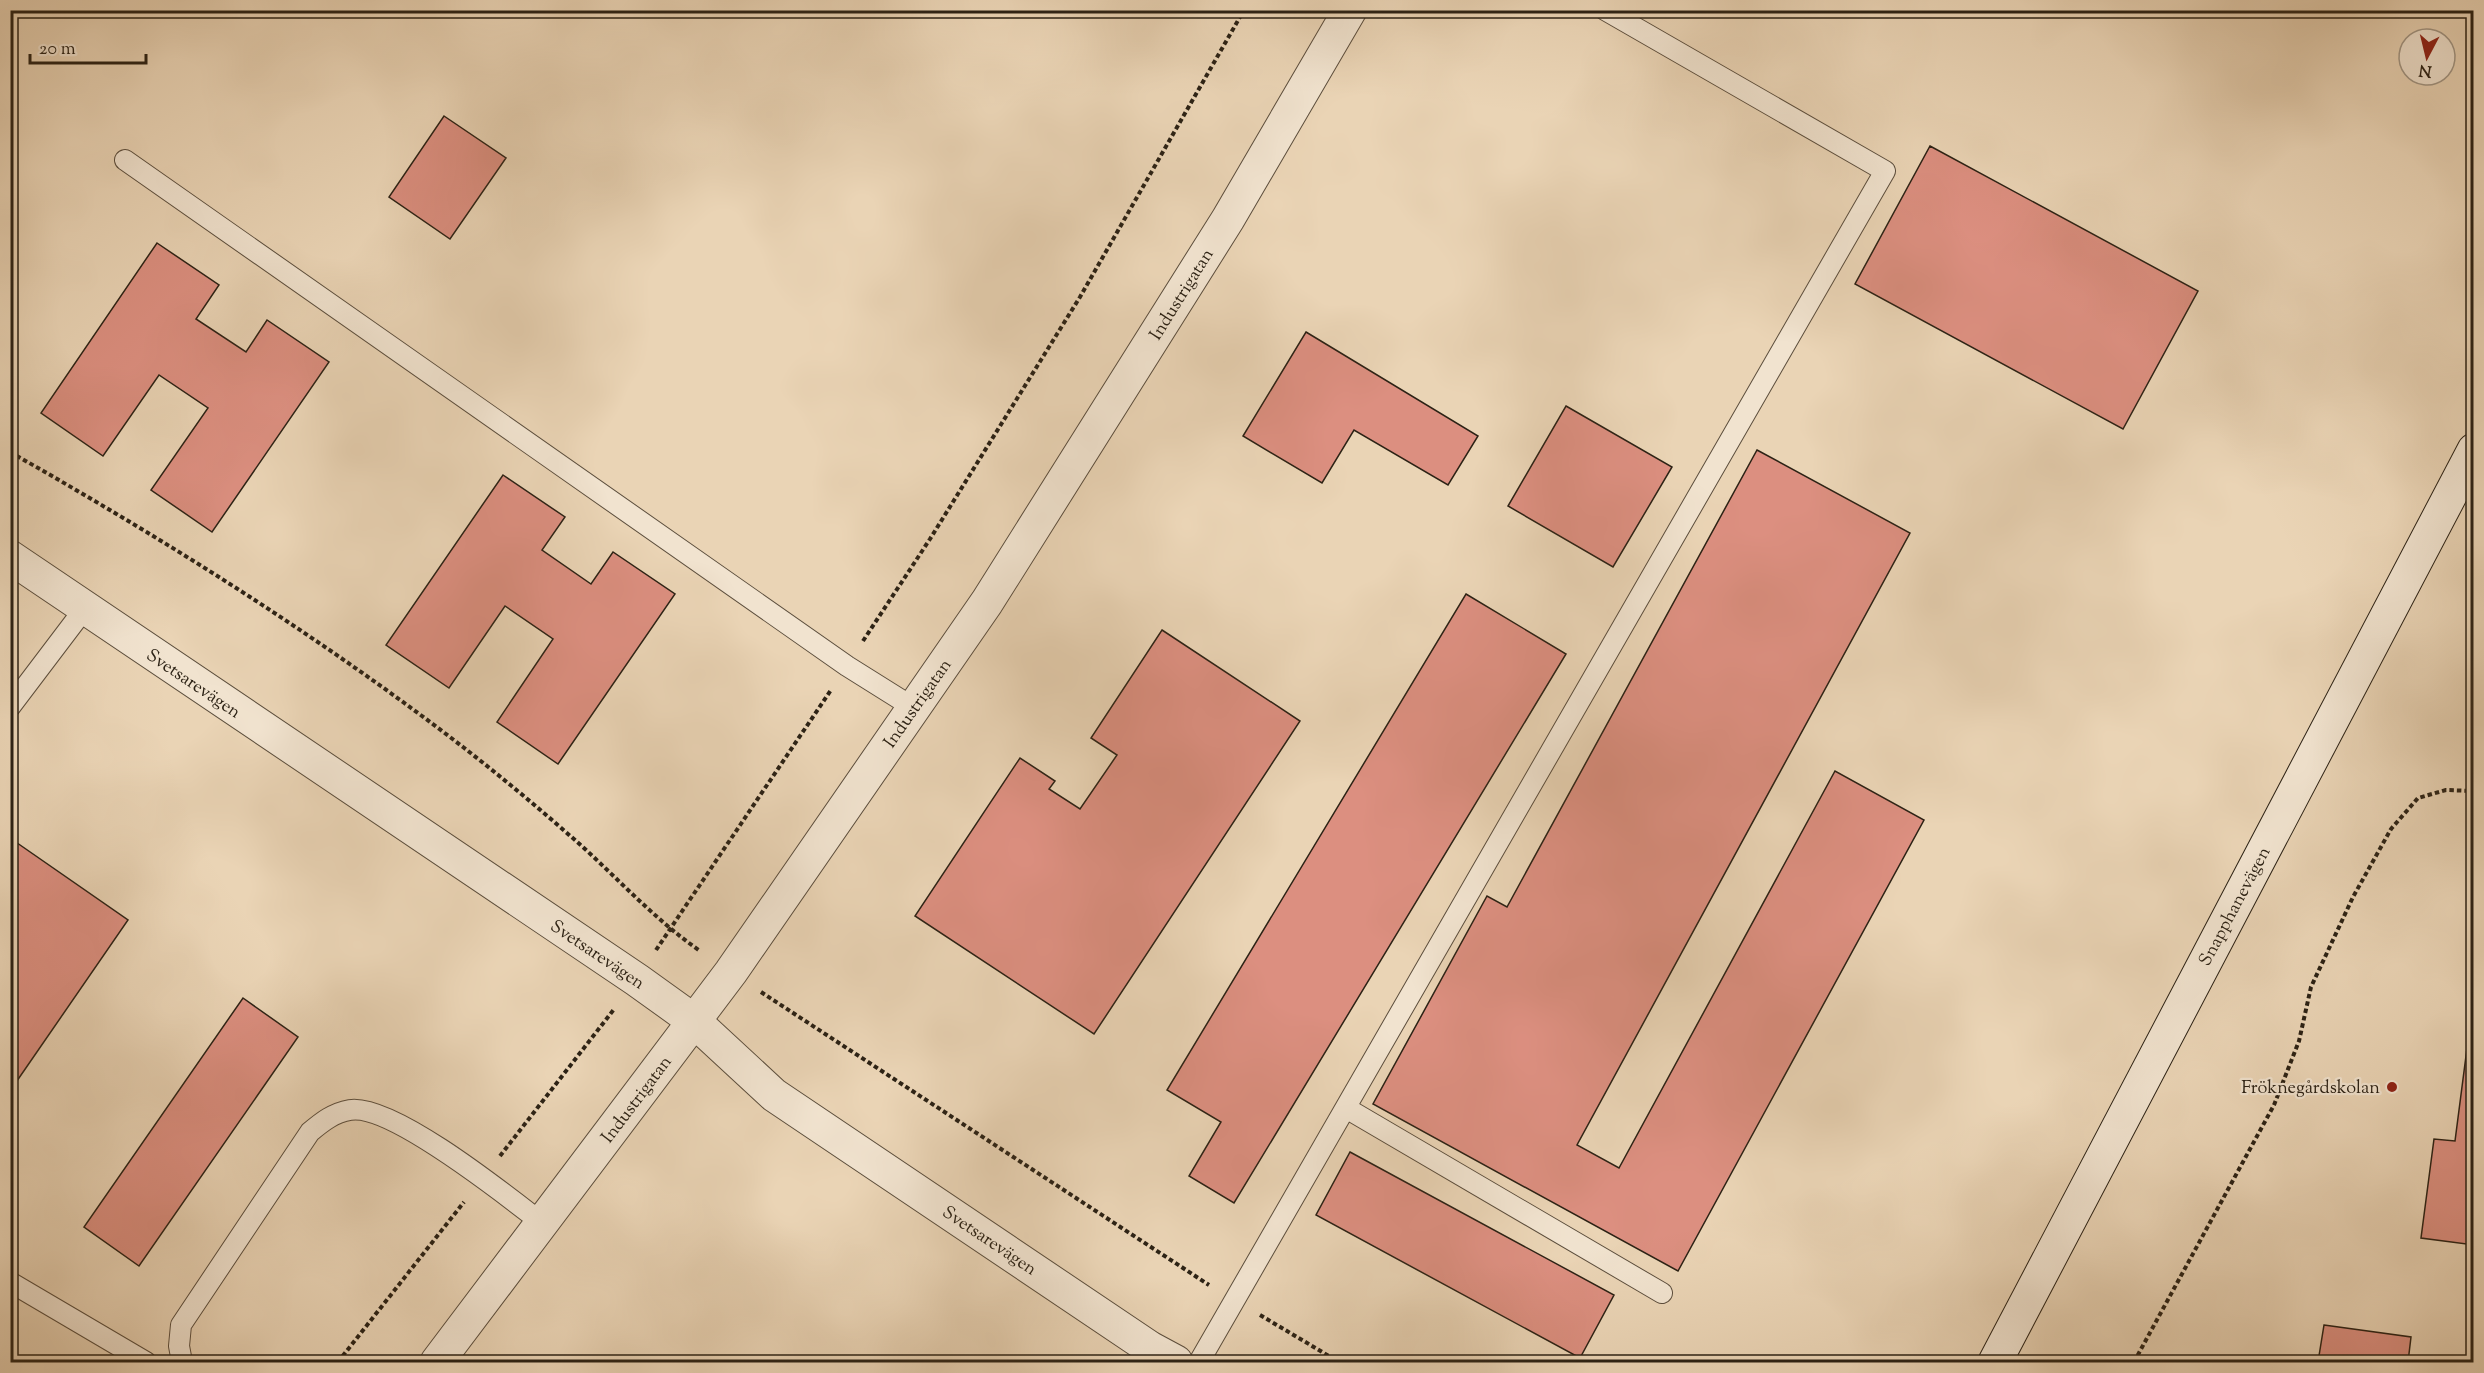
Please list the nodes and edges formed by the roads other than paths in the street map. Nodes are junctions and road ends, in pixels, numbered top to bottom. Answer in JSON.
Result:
{"nodes":[{"id":1,"x":1350,"y":10,"type":"edge"},
{"id":2,"x":1605,"y":10,"type":"edge"},
{"id":3,"x":125,"y":160,"type":"dead end"},
{"id":4,"x":2474,"y":450,"type":"edge"},
{"id":5,"x":10,"y":557,"type":"edge"},
{"id":6,"x":85,"y":608,"type":"junction"},
{"id":7,"x":10,"y":707,"type":"edge"},
{"id":8,"x":914,"y":708,"type":"junction"},
{"id":9,"x":694,"y":1021,"type":"junction"},
{"id":10,"x":1346,"y":1108,"type":"junction"},
{"id":11,"x":542,"y":1223,"type":"junction"},
{"id":12,"x":10,"y":1282,"type":"edge"},
{"id":13,"x":1662,"y":1293,"type":"dead end"},
{"id":14,"x":146,"y":1362,"type":"edge"},
{"id":15,"x":182,"y":1362,"type":"edge"},
{"id":16,"x":437,"y":1362,"type":"edge"},
{"id":17,"x":1176,"y":1362,"type":"edge"},
{"id":18,"x":1199,"y":1362,"type":"edge"},
{"id":19,"x":1995,"y":1362,"type":"edge"}],
"edges":[{"from":1,"to":8,"type":"street","name":"Industrigatan"},
{"from":2,"to":10,"type":"lane"},
{"from":3,"to":8,"type":"lane"},
{"from":4,"to":19,"type":"street","name":"Snapphanevägen"},
{"from":5,"to":6,"type":"street","name":"Svetsarevägen"},
{"from":6,"to":7,"type":"lane"},
{"from":6,"to":9,"type":"street","name":"Svetsarevägen"},
{"from":8,"to":9,"type":"street","name":"Industrigatan"},
{"from":9,"to":11,"type":"street","name":"Industrigatan"},
{"from":9,"to":17,"type":"street","name":"Svetsarevägen"},
{"from":10,"to":13,"type":"lane"},
{"from":10,"to":18,"type":"lane"},
{"from":11,"to":15,"type":"lane"},
{"from":11,"to":16,"type":"street","name":"Industrigatan"},
{"from":12,"to":14,"type":"lane"}]}
